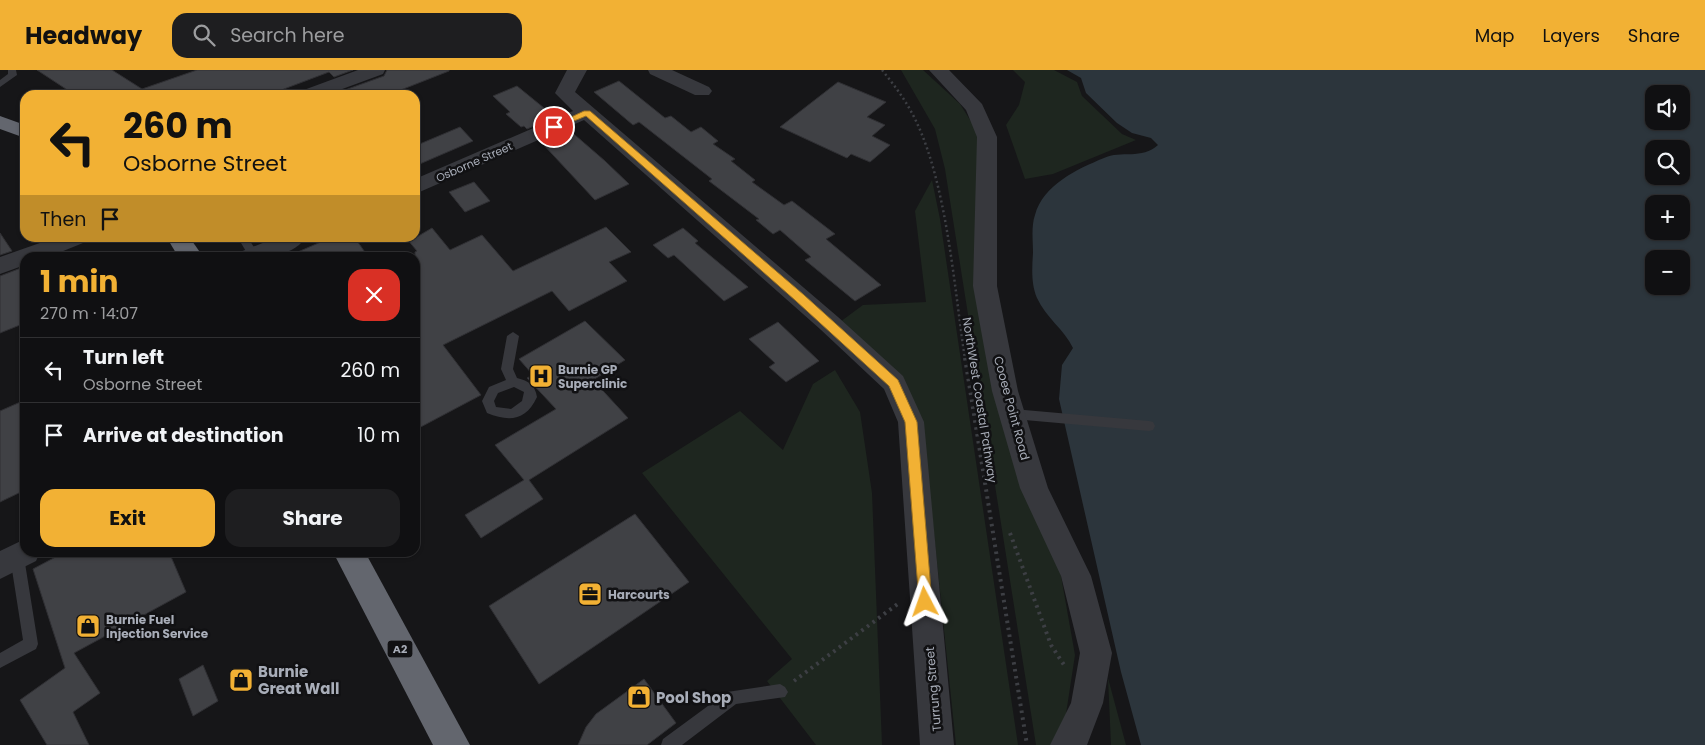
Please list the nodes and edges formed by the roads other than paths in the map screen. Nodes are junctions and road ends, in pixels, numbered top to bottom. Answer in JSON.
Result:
{"nodes":[{"id":1,"x":12,"y":70,"type":"edge"},
{"id":2,"x":376,"y":70,"type":"edge"},
{"id":3,"x":578,"y":70,"type":"edge"},
{"id":4,"x":657,"y":70,"type":"edge"},
{"id":5,"x":938,"y":70,"type":"edge"},
{"id":6,"x":0,"y":84,"type":"edge"},
{"id":7,"x":322,"y":90,"type":"edge"},
{"id":8,"x":702,"y":91,"type":"dead end"},
{"id":9,"x":587,"y":112,"type":"junction"},
{"id":10,"x":0,"y":122,"type":"edge"},
{"id":11,"x":20,"y":130,"type":"edge"},
{"id":12,"x":420,"y":185,"type":"edge"},
{"id":13,"x":65,"y":242,"type":"edge"},
{"id":14,"x":279,"y":242,"type":"edge"},
{"id":15,"x":248,"y":250,"type":"edge"},
{"id":16,"x":39,"y":252,"type":"edge"},
{"id":17,"x":20,"y":259,"type":"edge"},
{"id":18,"x":0,"y":266,"type":"edge"},
{"id":19,"x":513,"y":336,"type":"dead end"},
{"id":20,"x":512,"y":382,"type":"dead end"},
{"id":21,"x":1012,"y":414,"type":"junction"},
{"id":22,"x":1149,"y":426,"type":"dead end"},
{"id":23,"x":351,"y":557,"type":"edge"},
{"id":24,"x":14,"y":559,"type":"edge"},
{"id":25,"x":0,"y":661,"type":"edge"},
{"id":26,"x":780,"y":692,"type":"road end"},
{"id":27,"x":452,"y":745,"type":"edge"},
{"id":28,"x":668,"y":745,"type":"edge"},
{"id":29,"x":937,"y":745,"type":"edge"},
{"id":30,"x":1067,"y":745,"type":"edge"}],
"edges":[{"from":1,"to":6,"type":"lane"},
{"from":2,"to":7,"type":"street"},
{"from":3,"to":9,"type":"street","name":"Turrung Street"},
{"from":4,"to":8,"type":"street"},
{"from":5,"to":21,"type":"street","name":"Cooee Point Road"},
{"from":9,"to":12,"type":"street","name":"Osborne Street"},
{"from":9,"to":29,"type":"street","name":"Turrung Street"},
{"from":10,"to":11,"type":"highway"},
{"from":13,"to":16,"type":"street"},
{"from":14,"to":15,"type":"street"},
{"from":17,"to":18,"type":"street"},
{"from":19,"to":20,"type":"lane"},
{"from":21,"to":22,"type":"lane"},
{"from":21,"to":30,"type":"street","name":"Cooee Point Road"},
{"from":23,"to":27,"type":"highway","number":"A2"},
{"from":24,"to":25,"type":"lane"},
{"from":26,"to":28,"type":"lane"}]}
